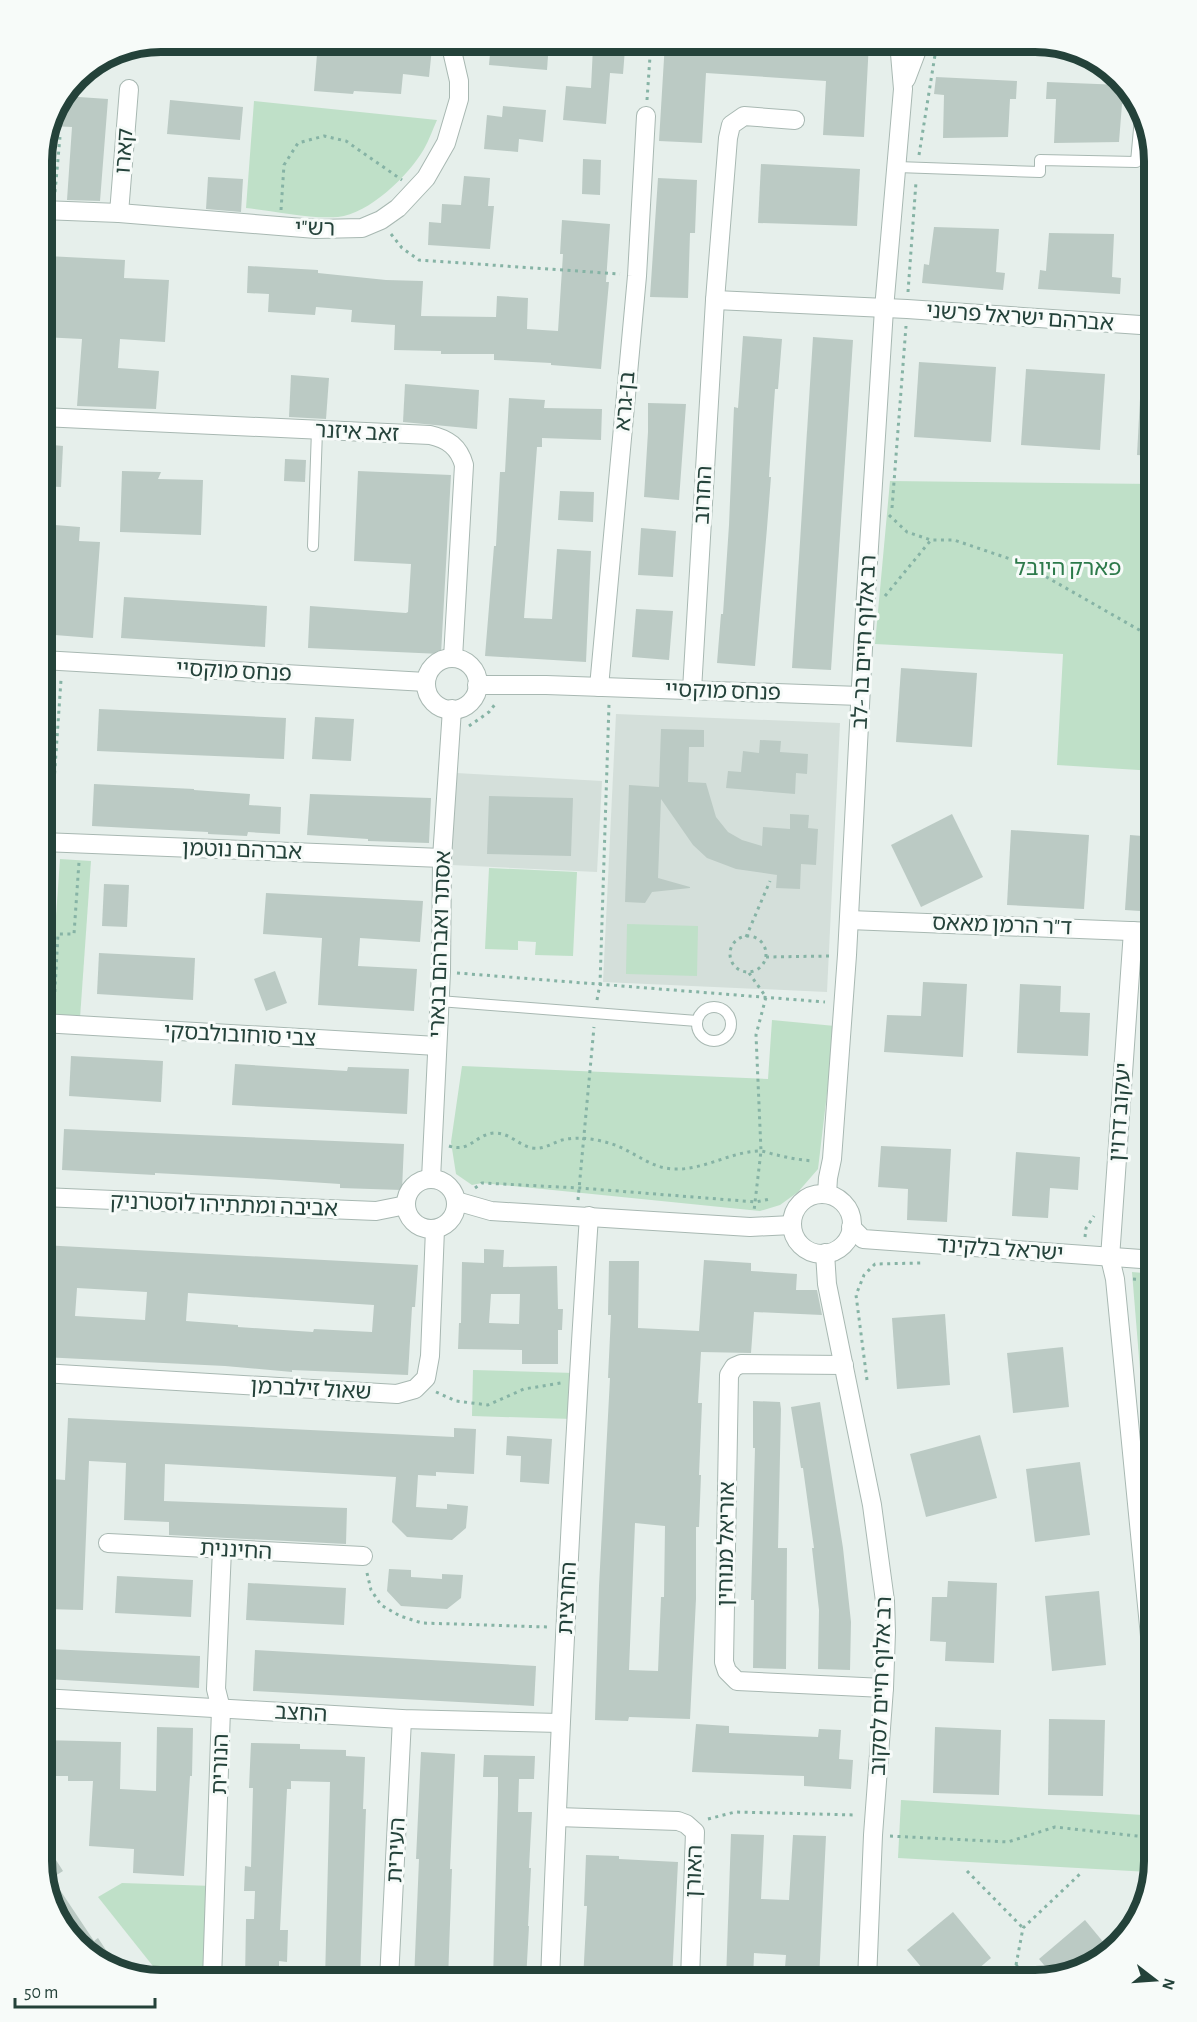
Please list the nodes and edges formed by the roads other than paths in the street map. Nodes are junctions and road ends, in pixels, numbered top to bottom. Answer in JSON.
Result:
{"nodes":[{"id":1,"x":452,"y":52,"type":"edge"},
{"id":2,"x":900,"y":53,"type":"edge"},
{"id":3,"x":916,"y":53,"type":"edge"},
{"id":4,"x":129,"y":89,"type":"dead end"},
{"id":5,"x":903,"y":89,"type":"junction"},
{"id":6,"x":646,"y":116,"type":"road end"},
{"id":7,"x":795,"y":120,"type":"dead end"},
{"id":8,"x":1139,"y":128,"type":"edge"},
{"id":9,"x":897,"y":167,"type":"junction"},
{"id":10,"x":53,"y":211,"type":"edge"},
{"id":11,"x":119,"y":213,"type":"junction"},
{"id":12,"x":715,"y":300,"type":"junction"},
{"id":13,"x":884,"y":309,"type":"junction"},
{"id":14,"x":1144,"y":325,"type":"edge"},
{"id":15,"x":53,"y":418,"type":"edge"},
{"id":16,"x":317,"y":430,"type":"junction"},
{"id":17,"x":313,"y":546,"type":"dead end"},
{"id":18,"x":453,"y":658,"type":"junction"},
{"id":19,"x":53,"y":661,"type":"edge"},
{"id":20,"x":426,"y":682,"type":"junction"},
{"id":21,"x":477,"y":685,"type":"junction"},
{"id":22,"x":599,"y":687,"type":"junction"},
{"id":23,"x":692,"y":690,"type":"junction"},
{"id":24,"x":860,"y":696,"type":"junction"},
{"id":25,"x":452,"y":709,"type":"junction"},
{"id":26,"x":53,"y":842,"type":"edge"},
{"id":27,"x":442,"y":858,"type":"junction"},
{"id":28,"x":849,"y":920,"type":"junction"},
{"id":29,"x":1133,"y":930,"type":"junction"},
{"id":30,"x":1144,"y":931,"type":"edge"},
{"id":31,"x":448,"y":1002,"type":"junction"},
{"id":32,"x":697,"y":1022,"type":"dead end"},
{"id":33,"x":52,"y":1024,"type":"edge"},
{"id":34,"x":437,"y":1046,"type":"junction"},
{"id":35,"x":431,"y":1179,"type":"junction"},
{"id":36,"x":827,"y":1194,"type":"junction"},
{"id":37,"x":52,"y":1197,"type":"edge"},
{"id":38,"x":462,"y":1197,"type":"junction"},
{"id":39,"x":406,"y":1205,"type":"junction"},
{"id":40,"x":583,"y":1215,"type":"junction"},
{"id":41,"x":792,"y":1225,"type":"junction"},
{"id":42,"x":851,"y":1227,"type":"junction"},
{"id":43,"x":435,"y":1229,"type":"junction"},
{"id":44,"x":825,"y":1253,"type":"junction"},
{"id":45,"x":1110,"y":1258,"type":"junction"},
{"id":46,"x":1144,"y":1260,"type":"edge"},
{"id":47,"x":844,"y":1365,"type":"junction"},
{"id":48,"x":52,"y":1374,"type":"edge"},
{"id":49,"x":108,"y":1543,"type":"dead end"},
{"id":50,"x":222,"y":1549,"type":"junction"},
{"id":51,"x":363,"y":1557,"type":"road end"},
{"id":52,"x":1144,"y":1575,"type":"edge"},
{"id":53,"x":884,"y":1688,"type":"junction"},
{"id":54,"x":52,"y":1699,"type":"edge"},
{"id":55,"x":221,"y":1709,"type":"junction"},
{"id":56,"x":402,"y":1719,"type":"junction"},
{"id":57,"x":560,"y":1723,"type":"junction"},
{"id":58,"x":557,"y":1817,"type":"junction"},
{"id":59,"x":212,"y":1969,"type":"edge"},
{"id":60,"x":390,"y":1969,"type":"edge"},
{"id":61,"x":550,"y":1969,"type":"edge"},
{"id":62,"x":690,"y":1970,"type":"edge"},
{"id":63,"x":867,"y":1970,"type":"edge"}],
"edges":[{"from":1,"to":11,"type":"street","name":"רש\"י"},
{"from":2,"to":5,"type":"street","name":"רב אלוף חיים בר-לב"},
{"from":3,"to":5,"type":"street","name":"רב אלוף חיים בר-לב"},
{"from":4,"to":11,"type":"street","name":"קארו"},
{"from":5,"to":9,"type":"street","name":"רב אלוף חיים בר-לב"},
{"from":6,"to":22,"type":"street","name":"בן-גרא"},
{"from":7,"to":12,"type":"street","name":"החרוב"},
{"from":8,"to":9,"type":"lane"},
{"from":9,"to":13,"type":"street","name":"רב אלוף חיים בר-לב"},
{"from":10,"to":11,"type":"street","name":"רש\"י"},
{"from":12,"to":13,"type":"street"},
{"from":12,"to":23,"type":"street","name":"החרוב"},
{"from":13,"to":14,"type":"street","name":"אברהם ישראל פרשני"},
{"from":13,"to":24,"type":"street","name":"רב אלוף חיים בר-לב"},
{"from":15,"to":16,"type":"street","name":"זאב איזנר"},
{"from":16,"to":17,"type":"lane"},
{"from":16,"to":18,"type":"street","name":"זאב איזנר"},
{"from":18,"to":20,"type":"street"},
{"from":18,"to":21,"type":"street"},
{"from":19,"to":20,"type":"street","name":"פנחס מוקסיי"},
{"from":20,"to":25,"type":"street"},
{"from":21,"to":22,"type":"street","name":"פנחס מוקסיי"},
{"from":21,"to":25,"type":"street"},
{"from":22,"to":23,"type":"street","name":"פנחס מוקסיי"},
{"from":23,"to":24,"type":"street","name":"פנחס מוקסיי"},
{"from":24,"to":28,"type":"street","name":"רב אלוף חיים בר-לב"},
{"from":25,"to":27,"type":"street","name":"אסתר ואברהם בנארי"},
{"from":26,"to":27,"type":"street","name":"אברהם נוטמן"},
{"from":27,"to":31,"type":"street","name":"אסתר ואברהם בנארי"},
{"from":28,"to":29,"type":"street","name":"ד\"ר הרמן מאאס"},
{"from":28,"to":36,"type":"street","name":"רב אלוף חיים בר-לב"},
{"from":29,"to":30,"type":"street","name":"ד\"ר הרמן מאאס"},
{"from":29,"to":45,"type":"street","name":"יעקוב דרוין"},
{"from":31,"to":32,"type":"lane"},
{"from":31,"to":34,"type":"street","name":"אסתר ואברהם בנארי"},
{"from":33,"to":34,"type":"street","name":"צבי סוחובולבסקי"},
{"from":34,"to":35,"type":"street","name":"אסתר ואברהם בנארי"},
{"from":35,"to":38,"type":"street"},
{"from":35,"to":39,"type":"street"},
{"from":36,"to":41,"type":"street"},
{"from":36,"to":42,"type":"street"},
{"from":37,"to":39,"type":"street","name":"אביבה ומתתיהו לוסטרניק"},
{"from":38,"to":40,"type":"street"},
{"from":38,"to":43,"type":"street"},
{"from":39,"to":43,"type":"street"},
{"from":40,"to":41,"type":"street"},
{"from":40,"to":57,"type":"street","name":"החרצית"},
{"from":41,"to":44,"type":"street"},
{"from":42,"to":44,"type":"street"},
{"from":42,"to":45,"type":"street","name":"ישראל בלקינד"},
{"from":43,"to":48,"type":"street","name":"שאול זילברמן"},
{"from":44,"to":47,"type":"street","name":"רב אלוף חיים לסקוב"},
{"from":45,"to":46,"type":"street","name":"ישראל בלקינד"},
{"from":45,"to":52,"type":"street","name":"יעקוב דרוין"},
{"from":47,"to":53,"type":"street","name":"רב אלוף חיים לסקוב"},
{"from":47,"to":53,"type":"street","name":"אוריאל מנוחין"},
{"from":49,"to":50,"type":"street","name":"החיננית"},
{"from":50,"to":51,"type":"street","name":"החיננית"},
{"from":50,"to":55,"type":"street","name":"הנורית"},
{"from":53,"to":63,"type":"street","name":"רב אלוף חיים לסקוב"},
{"from":54,"to":55,"type":"street","name":"החצב"},
{"from":55,"to":56,"type":"street","name":"החצב"},
{"from":55,"to":59,"type":"street","name":"הנורית"},
{"from":56,"to":57,"type":"street","name":"החצב"},
{"from":56,"to":60,"type":"street","name":"העירית"},
{"from":57,"to":58,"type":"street","name":"החרצית"},
{"from":58,"to":61,"type":"street","name":"החרצית"},
{"from":58,"to":62,"type":"street","name":"האורן"}]}
